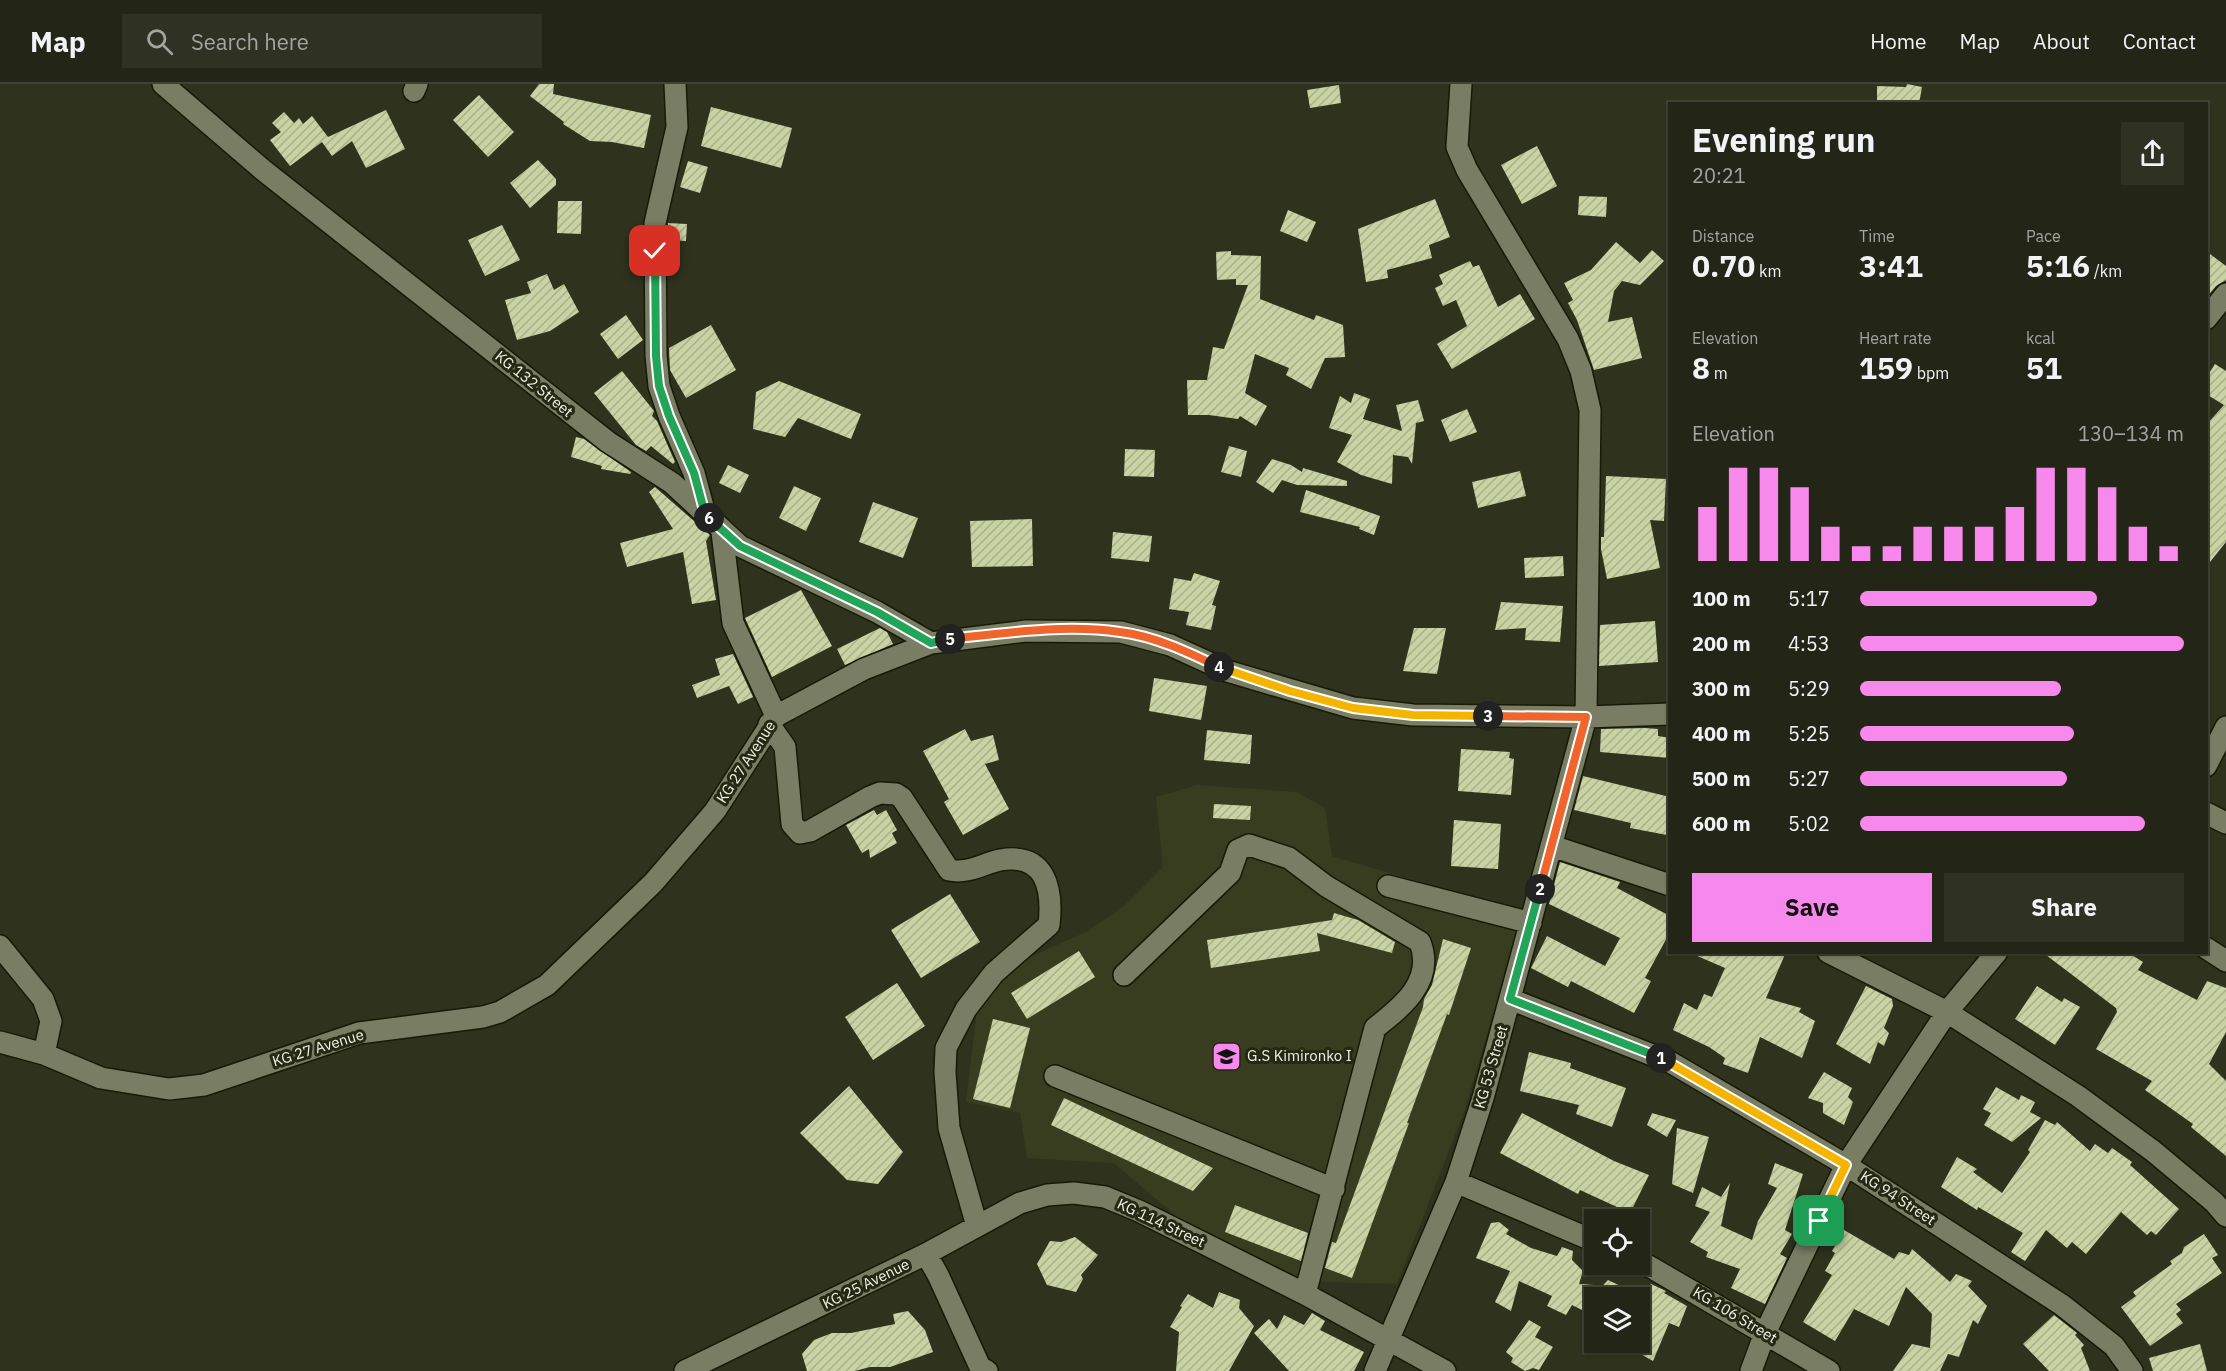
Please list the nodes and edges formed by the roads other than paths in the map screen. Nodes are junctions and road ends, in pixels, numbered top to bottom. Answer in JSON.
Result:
{"nodes":[{"id":1,"x":163,"y":84,"type":"edge"},
{"id":2,"x":675,"y":84,"type":"edge"},
{"id":3,"x":1461,"y":84,"type":"edge"},
{"id":4,"x":2226,"y":294,"type":"edge"},
{"id":5,"x":2208,"y":316,"type":"edge"},
{"id":6,"x":705,"y":514,"type":"junction"},
{"id":7,"x":722,"y":532,"type":"junction"},
{"id":8,"x":931,"y":643,"type":"junction"},
{"id":9,"x":1668,"y":714,"type":"edge"},
{"id":10,"x":1586,"y":717,"type":"junction"},
{"id":11,"x":772,"y":720,"type":"junction"},
{"id":12,"x":2226,"y":727,"type":"edge"},
{"id":13,"x":2208,"y":762,"type":"edge"},
{"id":14,"x":2208,"y":814,"type":"edge"},
{"id":15,"x":2226,"y":823,"type":"edge"},
{"id":16,"x":1552,"y":846,"type":"junction"},
{"id":17,"x":1668,"y":884,"type":"edge"},
{"id":18,"x":1388,"y":886,"type":"dead end"},
{"id":19,"x":1531,"y":923,"type":"junction"},
{"id":20,"x":0,"y":946,"type":"edge"},
{"id":21,"x":2208,"y":949,"type":"edge"},
{"id":22,"x":1832,"y":954,"type":"edge"},
{"id":23,"x":1995,"y":954,"type":"edge"},
{"id":24,"x":2226,"y":961,"type":"edge"},
{"id":25,"x":1124,"y":975,"type":"dead end"},
{"id":26,"x":1510,"y":999,"type":"junction"},
{"id":27,"x":1947,"y":1012,"type":"junction"},
{"id":28,"x":0,"y":1042,"type":"edge"},
{"id":29,"x":44,"y":1054,"type":"junction"},
{"id":30,"x":1055,"y":1076,"type":"dead end"},
{"id":31,"x":1846,"y":1165,"type":"junction"},
{"id":32,"x":1456,"y":1182,"type":"junction"},
{"id":33,"x":1334,"y":1189,"type":"junction"},
{"id":34,"x":2226,"y":1216,"type":"edge"},
{"id":35,"x":977,"y":1226,"type":"junction"},
{"id":36,"x":1584,"y":1237,"type":"edge"},
{"id":37,"x":926,"y":1254,"type":"junction"},
{"id":38,"x":1650,"y":1267,"type":"edge"},
{"id":39,"x":1305,"y":1294,"type":"junction"},
{"id":40,"x":1765,"y":1333,"type":"junction"},
{"id":41,"x":1389,"y":1339,"type":"junction"},
{"id":42,"x":981,"y":1370,"type":"edge"},
{"id":43,"x":685,"y":1371,"type":"edge"},
{"id":44,"x":1375,"y":1371,"type":"edge"},
{"id":45,"x":1445,"y":1371,"type":"edge"},
{"id":46,"x":1751,"y":1371,"type":"edge"},
{"id":47,"x":1829,"y":1371,"type":"edge"},
{"id":48,"x":2132,"y":1371,"type":"edge"}],
"edges":[{"from":1,"to":6,"type":"street","name":"KG 132 Street"},
{"from":2,"to":6,"type":"street"},
{"from":3,"to":10,"type":"street","name":"KG 53 Street"},
{"from":4,"to":5,"type":"street"},
{"from":6,"to":7,"type":"street","name":"KG 132 Street"},
{"from":7,"to":8,"type":"street","name":"KG 132 Street"},
{"from":7,"to":11,"type":"street"},
{"from":8,"to":10,"type":"street","name":"KG 27 Avenue"},
{"from":8,"to":11,"type":"street","name":"KG 27 Avenue"},
{"from":9,"to":10,"type":"street","name":"KG 27 Avenue"},
{"from":10,"to":16,"type":"street","name":"KG 53 Street"},
{"from":11,"to":29,"type":"street","name":"KG 27 Avenue"},
{"from":11,"to":35,"type":"street"},
{"from":12,"to":13,"type":"street"},
{"from":14,"to":15,"type":"street"},
{"from":16,"to":17,"type":"street"},
{"from":16,"to":19,"type":"street","name":"KG 53 Street"},
{"from":18,"to":19,"type":"street"},
{"from":19,"to":26,"type":"street","name":"KG 53 Street"},
{"from":20,"to":29,"type":"street"},
{"from":21,"to":24,"type":"street"},
{"from":22,"to":27,"type":"street"},
{"from":23,"to":27,"type":"street"},
{"from":25,"to":33,"type":"street"},
{"from":26,"to":31,"type":"street","name":"KG 94 Street"},
{"from":26,"to":32,"type":"street","name":"KG 53 Street"},
{"from":27,"to":31,"type":"street"},
{"from":27,"to":34,"type":"street"},
{"from":28,"to":29,"type":"street","name":"KG 27 Avenue"},
{"from":30,"to":33,"type":"street"},
{"from":31,"to":40,"type":"street"},
{"from":31,"to":48,"type":"street","name":"KG 94 Street"},
{"from":32,"to":36,"type":"street"},
{"from":32,"to":41,"type":"street","name":"KG 53 Street"},
{"from":33,"to":39,"type":"street"},
{"from":35,"to":37,"type":"street","name":"KG 114 Street"},
{"from":35,"to":39,"type":"street","name":"KG 114 Street"},
{"from":37,"to":42,"type":"street","name":"KG 25 Avenue"},
{"from":37,"to":43,"type":"street","name":"KG 25 Avenue"},
{"from":38,"to":40,"type":"street","name":"KG 106 Street"},
{"from":39,"to":41,"type":"street","name":"KG 114 Street"},
{"from":40,"to":46,"type":"street"},
{"from":40,"to":47,"type":"street","name":"KG 106 Street"},
{"from":41,"to":44,"type":"street","name":"KG 53 Street"},
{"from":41,"to":45,"type":"street","name":"KG 114 Street"}]}
